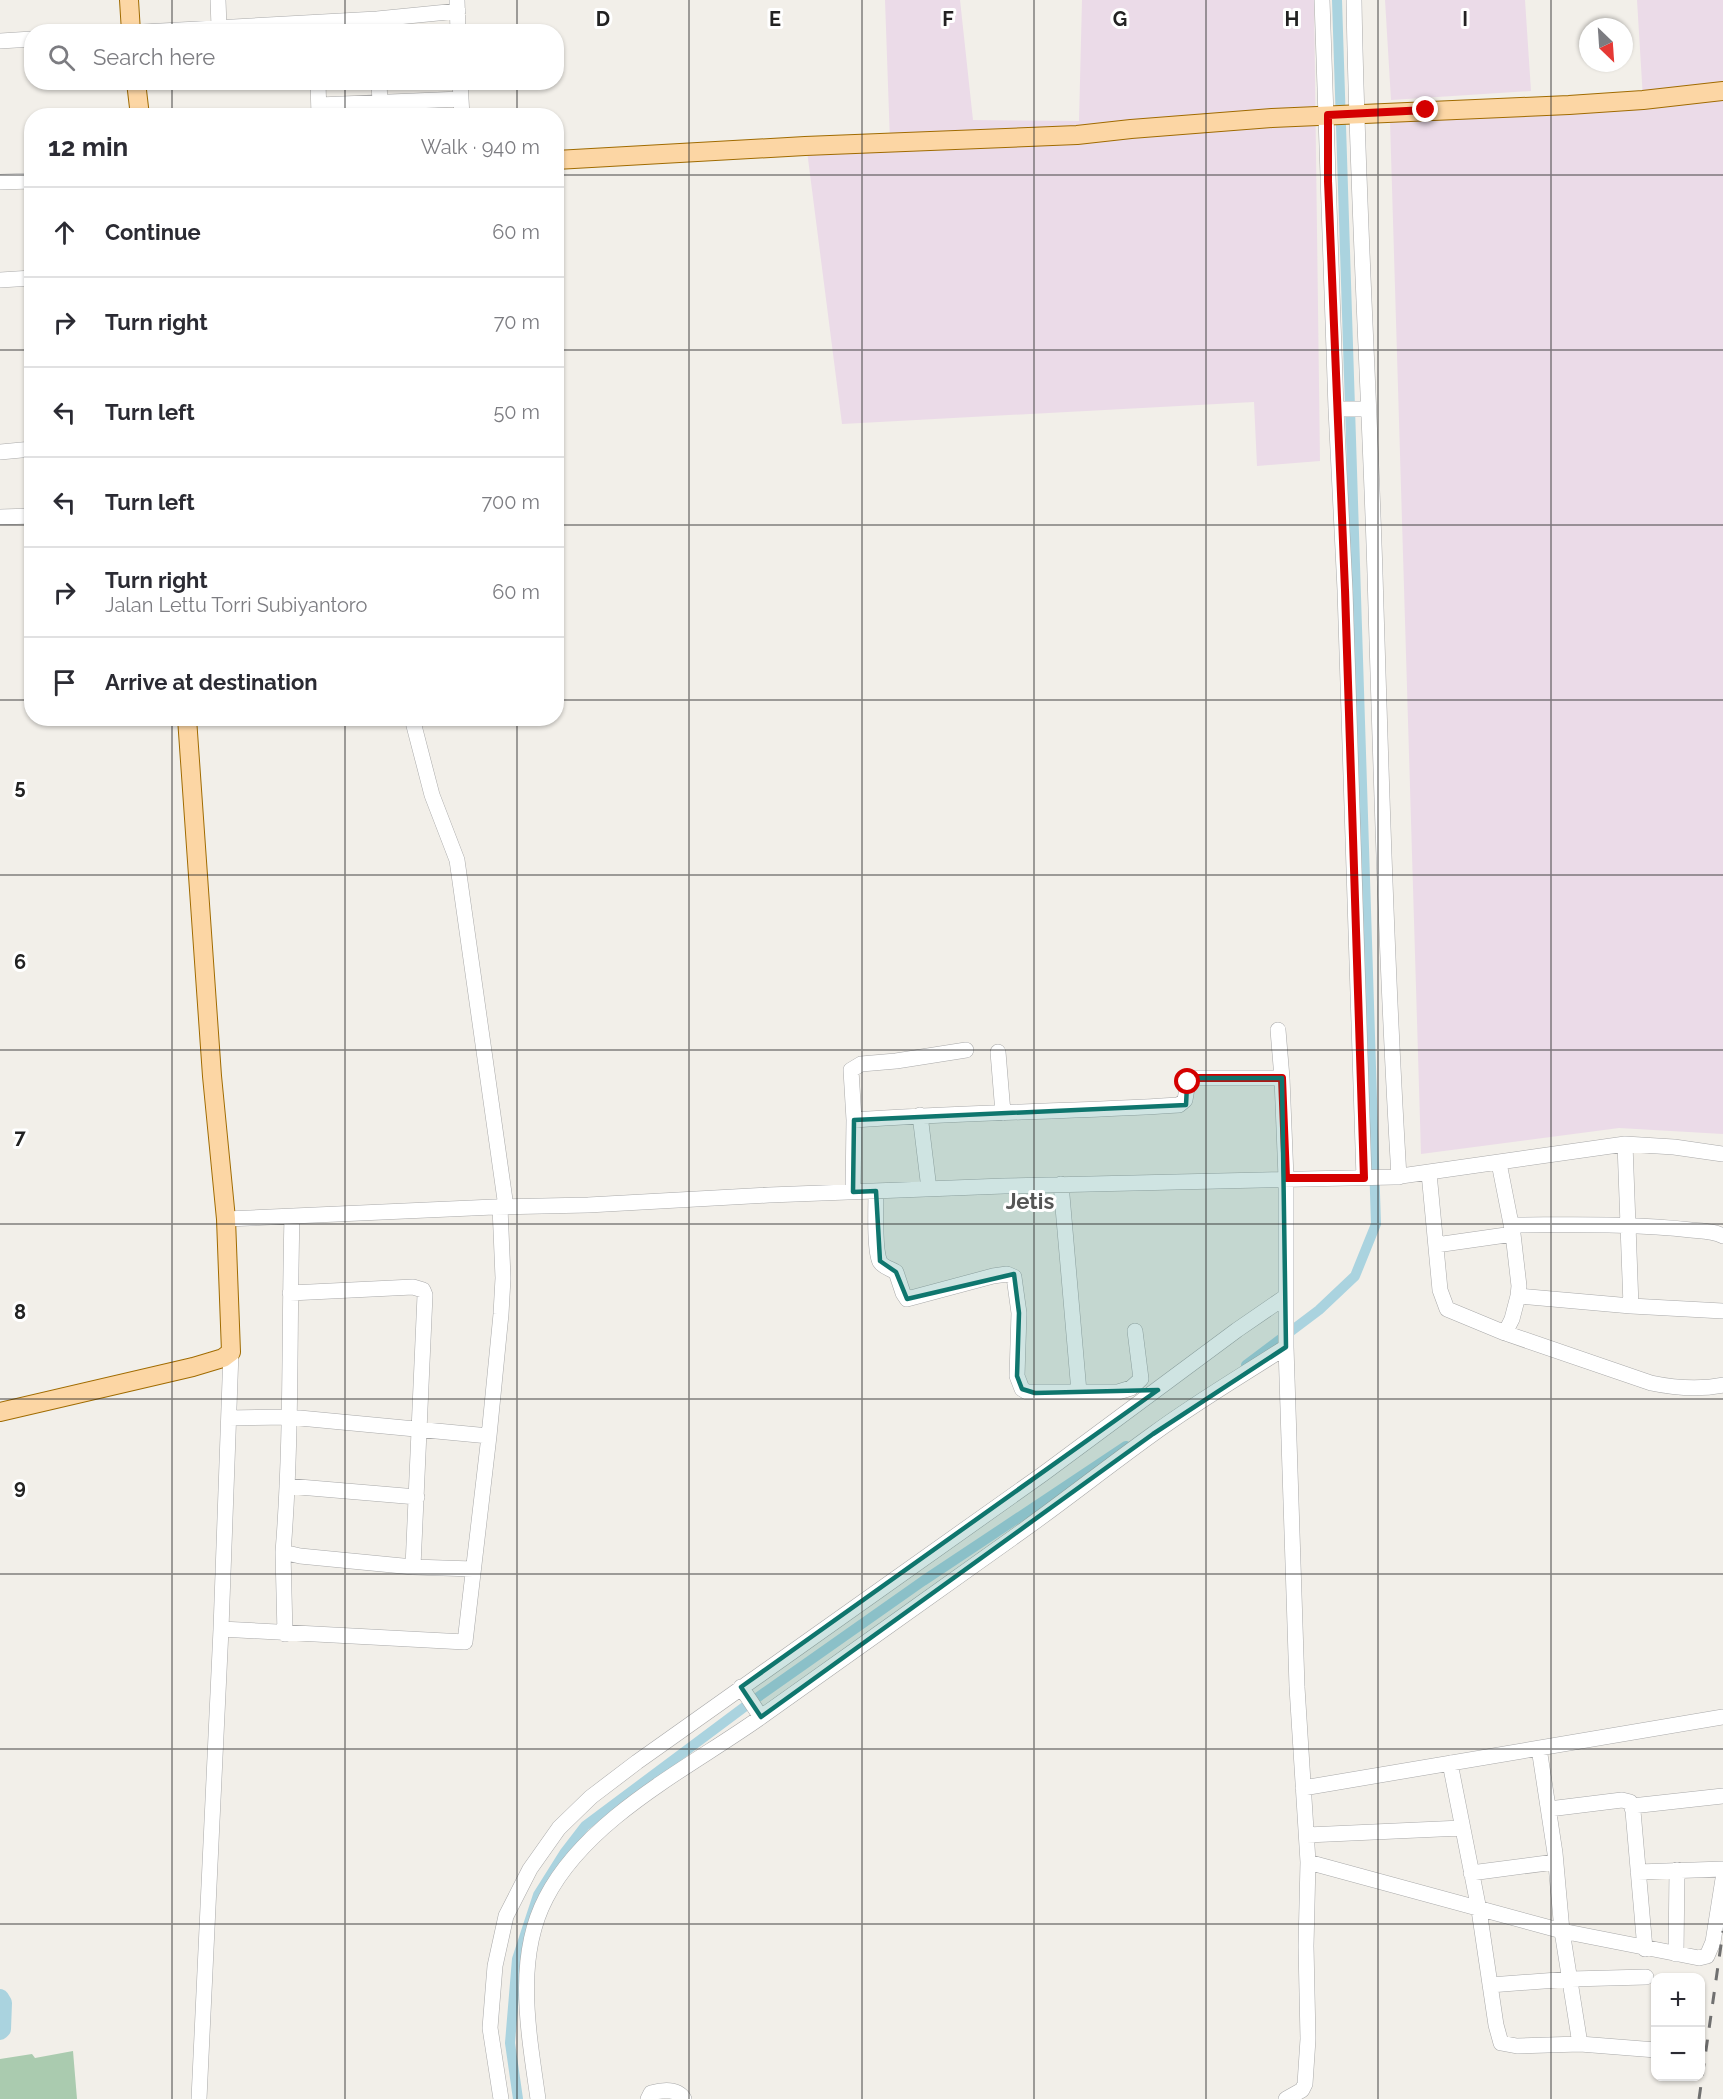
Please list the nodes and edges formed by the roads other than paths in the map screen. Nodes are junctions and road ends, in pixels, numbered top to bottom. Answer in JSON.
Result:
{"nodes":[{"id":1,"x":129,"y":0,"type":"edge"},
{"id":2,"x":218,"y":0,"type":"edge"},
{"id":3,"x":1322,"y":0,"type":"edge"},
{"id":4,"x":1354,"y":0,"type":"edge"},
{"id":5,"x":457,"y":5,"type":"edge"},
{"id":6,"x":130,"y":24,"type":"edge"},
{"id":7,"x":219,"y":24,"type":"edge"},
{"id":8,"x":385,"y":24,"type":"edge"},
{"id":9,"x":458,"y":24,"type":"edge"},
{"id":10,"x":24,"y":40,"type":"edge"},
{"id":11,"x":0,"y":41,"type":"edge"},
{"id":12,"x":137,"y":90,"type":"edge"},
{"id":13,"x":318,"y":90,"type":"edge"},
{"id":14,"x":379,"y":90,"type":"edge"},
{"id":15,"x":460,"y":90,"type":"edge"},
{"id":16,"x":1723,"y":91,"type":"edge"},
{"id":17,"x":461,"y":99,"type":"junction"},
{"id":18,"x":380,"y":103,"type":"junction"},
{"id":19,"x":139,"y":108,"type":"edge"},
{"id":20,"x":319,"y":108,"type":"edge"},
{"id":21,"x":336,"y":108,"type":"edge"},
{"id":22,"x":462,"y":108,"type":"edge"},
{"id":23,"x":1328,"y":115,"type":"junction"},
{"id":24,"x":1355,"y":115,"type":"junction"},
{"id":25,"x":564,"y":160,"type":"edge"},
{"id":26,"x":24,"y":182,"type":"edge"},
{"id":27,"x":0,"y":183,"type":"edge"},
{"id":28,"x":24,"y":278,"type":"edge"},
{"id":29,"x":0,"y":280,"type":"edge"},
{"id":30,"x":1338,"y":409,"type":"junction"},
{"id":31,"x":1366,"y":409,"type":"junction"},
{"id":32,"x":24,"y":450,"type":"edge"},
{"id":33,"x":0,"y":451,"type":"edge"},
{"id":34,"x":24,"y":516,"type":"edge"},
{"id":35,"x":0,"y":517,"type":"edge"},
{"id":36,"x":188,"y":726,"type":"edge"},
{"id":37,"x":414,"y":726,"type":"edge"},
{"id":38,"x":1278,"y":1030,"type":"dead end"},
{"id":39,"x":966,"y":1050,"type":"dead end"},
{"id":40,"x":998,"y":1052,"type":"dead end"},
{"id":41,"x":1282,"y":1078,"type":"junction"},
{"id":42,"x":1003,"y":1113,"type":"junction"},
{"id":43,"x":920,"y":1115,"type":"junction"},
{"id":44,"x":854,"y":1120,"type":"junction"},
{"id":45,"x":1624,"y":1144,"type":"junction"},
{"id":46,"x":1723,"y":1154,"type":"edge"},
{"id":47,"x":1499,"y":1163,"type":"junction"},
{"id":48,"x":1429,"y":1173,"type":"junction"},
{"id":49,"x":1396,"y":1177,"type":"junction"},
{"id":50,"x":1286,"y":1178,"type":"junction"},
{"id":51,"x":1366,"y":1178,"type":"junction"},
{"id":52,"x":1061,"y":1184,"type":"junction"},
{"id":53,"x":929,"y":1189,"type":"junction"},
{"id":54,"x":876,"y":1191,"type":"junction"},
{"id":55,"x":853,"y":1192,"type":"junction"},
{"id":56,"x":503,"y":1207,"type":"junction"},
{"id":57,"x":292,"y":1217,"type":"junction"},
{"id":58,"x":226,"y":1219,"type":"junction"},
{"id":59,"x":1629,"y":1226,"type":"junction"},
{"id":60,"x":1512,"y":1229,"type":"junction"},
{"id":61,"x":1723,"y":1236,"type":"edge"},
{"id":62,"x":1436,"y":1245,"type":"junction"},
{"id":63,"x":290,"y":1293,"type":"junction"},
{"id":64,"x":1518,"y":1296,"type":"junction"},
{"id":65,"x":1286,"y":1305,"type":"junction"},
{"id":66,"x":1631,"y":1306,"type":"junction"},
{"id":67,"x":1723,"y":1311,"type":"edge"},
{"id":68,"x":1135,"y":1331,"type":"dead end"},
{"id":69,"x":1505,"y":1333,"type":"junction"},
{"id":70,"x":1286,"y":1343,"type":"junction"},
{"id":71,"x":231,"y":1352,"type":"junction"},
{"id":72,"x":1141,"y":1379,"type":"junction"},
{"id":73,"x":1723,"y":1385,"type":"edge"},
{"id":74,"x":1079,"y":1392,"type":"junction"},
{"id":75,"x":1155,"y":1392,"type":"junction"},
{"id":76,"x":0,"y":1412,"type":"edge"},
{"id":77,"x":289,"y":1417,"type":"junction"},
{"id":78,"x":229,"y":1418,"type":"junction"},
{"id":79,"x":418,"y":1430,"type":"junction"},
{"id":80,"x":489,"y":1436,"type":"junction"},
{"id":81,"x":287,"y":1486,"type":"junction"},
{"id":82,"x":417,"y":1497,"type":"junction"},
{"id":83,"x":284,"y":1552,"type":"junction"},
{"id":84,"x":412,"y":1567,"type":"junction"},
{"id":85,"x":473,"y":1569,"type":"junction"},
{"id":86,"x":221,"y":1629,"type":"junction"},
{"id":87,"x":285,"y":1634,"type":"junction"},
{"id":88,"x":742,"y":1690,"type":"junction"},
{"id":89,"x":759,"y":1714,"type":"junction"},
{"id":90,"x":1723,"y":1717,"type":"edge"},
{"id":91,"x":1539,"y":1748,"type":"junction"},
{"id":92,"x":1450,"y":1763,"type":"junction"},
{"id":93,"x":1303,"y":1788,"type":"junction"},
{"id":94,"x":1723,"y":1796,"type":"edge"},
{"id":95,"x":1632,"y":1806,"type":"junction"},
{"id":96,"x":1549,"y":1809,"type":"junction"},
{"id":97,"x":1462,"y":1828,"type":"junction"},
{"id":98,"x":1307,"y":1835,"type":"junction"},
{"id":99,"x":1308,"y":1862,"type":"junction"},
{"id":100,"x":1556,"y":1862,"type":"junction"},
{"id":101,"x":1723,"y":1869,"type":"edge"},
{"id":102,"x":1677,"y":1870,"type":"junction"},
{"id":103,"x":1638,"y":1872,"type":"junction"},
{"id":104,"x":1471,"y":1873,"type":"junction"},
{"id":105,"x":1723,"y":1879,"type":"edge"},
{"id":106,"x":1479,"y":1910,"type":"junction"},
{"id":107,"x":1562,"y":1931,"type":"junction"},
{"id":108,"x":1646,"y":1949,"type":"junction"},
{"id":109,"x":1677,"y":1954,"type":"junction"},
{"id":110,"x":1646,"y":1977,"type":"dead end"},
{"id":111,"x":1571,"y":1979,"type":"junction"},
{"id":112,"x":1490,"y":1984,"type":"junction"},
{"id":113,"x":1580,"y":2044,"type":"junction"},
{"id":114,"x":1651,"y":2050,"type":"edge"},
{"id":115,"x":199,"y":2099,"type":"edge"},
{"id":116,"x":501,"y":2099,"type":"edge"},
{"id":117,"x":538,"y":2099,"type":"edge"},
{"id":118,"x":648,"y":2099,"type":"edge"},
{"id":119,"x":684,"y":2099,"type":"edge"},
{"id":120,"x":1286,"y":2099,"type":"edge"}],
"edges":[{"from":1,"to":6,"type":"main road"},
{"from":2,"to":7,"type":"street"},
{"from":3,"to":23,"type":"street"},
{"from":4,"to":24,"type":"street"},
{"from":5,"to":8,"type":"street"},
{"from":5,"to":9,"type":"street"},
{"from":10,"to":11,"type":"street"},
{"from":12,"to":19,"type":"main road"},
{"from":13,"to":20,"type":"street"},
{"from":14,"to":18,"type":"street"},
{"from":15,"to":17,"type":"street"},
{"from":16,"to":24,"type":"main road"},
{"from":17,"to":18,"type":"street"},
{"from":17,"to":22,"type":"street"},
{"from":18,"to":21,"type":"street"},
{"from":23,"to":24,"type":"main road"},
{"from":23,"to":25,"type":"main road"},
{"from":23,"to":30,"type":"street"},
{"from":24,"to":31,"type":"street"},
{"from":26,"to":27,"type":"street"},
{"from":28,"to":29,"type":"street"},
{"from":30,"to":31,"type":"street"},
{"from":30,"to":51,"type":"street"},
{"from":31,"to":49,"type":"street"},
{"from":32,"to":33,"type":"street"},
{"from":34,"to":35,"type":"street"},
{"from":36,"to":58,"type":"main road"},
{"from":37,"to":56,"type":"street"},
{"from":38,"to":41,"type":"street"},
{"from":39,"to":44,"type":"street"},
{"from":40,"to":42,"type":"street"},
{"from":41,"to":42,"type":"street"},
{"from":41,"to":50,"type":"street"},
{"from":42,"to":43,"type":"street"},
{"from":43,"to":44,"type":"street"},
{"from":43,"to":53,"type":"street"},
{"from":44,"to":55,"type":"street"},
{"from":45,"to":46,"type":"street"},
{"from":45,"to":47,"type":"street"},
{"from":45,"to":59,"type":"street"},
{"from":47,"to":48,"type":"street"},
{"from":47,"to":60,"type":"street"},
{"from":48,"to":49,"type":"street"},
{"from":48,"to":62,"type":"street"},
{"from":49,"to":51,"type":"street"},
{"from":50,"to":51,"type":"street"},
{"from":50,"to":52,"type":"street"},
{"from":50,"to":65,"type":"street"},
{"from":52,"to":53,"type":"street"},
{"from":52,"to":74,"type":"street"},
{"from":53,"to":54,"type":"street"},
{"from":54,"to":55,"type":"street"},
{"from":54,"to":74,"type":"street"},
{"from":55,"to":56,"type":"street"},
{"from":56,"to":57,"type":"street"},
{"from":56,"to":80,"type":"street"},
{"from":57,"to":58,"type":"street"},
{"from":57,"to":63,"type":"street"},
{"from":58,"to":71,"type":"main road"},
{"from":59,"to":60,"type":"street"},
{"from":59,"to":61,"type":"street"},
{"from":59,"to":66,"type":"street"},
{"from":60,"to":62,"type":"street"},
{"from":60,"to":64,"type":"street"},
{"from":62,"to":69,"type":"street"},
{"from":63,"to":77,"type":"street"},
{"from":63,"to":79,"type":"street"},
{"from":64,"to":66,"type":"street"},
{"from":64,"to":69,"type":"street"},
{"from":65,"to":70,"type":"street"},
{"from":65,"to":75,"type":"street"},
{"from":66,"to":67,"type":"street"},
{"from":68,"to":72,"type":"street"},
{"from":69,"to":73,"type":"street"},
{"from":70,"to":89,"type":"street"},
{"from":70,"to":93,"type":"street"},
{"from":71,"to":76,"type":"main road"},
{"from":71,"to":78,"type":"street"},
{"from":72,"to":74,"type":"street"},
{"from":72,"to":75,"type":"street"},
{"from":75,"to":88,"type":"street"},
{"from":77,"to":78,"type":"street"},
{"from":77,"to":79,"type":"street"},
{"from":77,"to":81,"type":"street"},
{"from":78,"to":86,"type":"street"},
{"from":79,"to":80,"type":"street"},
{"from":79,"to":82,"type":"street"},
{"from":80,"to":85,"type":"street"},
{"from":81,"to":82,"type":"street"},
{"from":81,"to":83,"type":"street"},
{"from":82,"to":84,"type":"street"},
{"from":83,"to":84,"type":"street"},
{"from":83,"to":87,"type":"street"},
{"from":84,"to":85,"type":"street"},
{"from":85,"to":87,"type":"street"},
{"from":86,"to":87,"type":"street"},
{"from":86,"to":115,"type":"street"},
{"from":88,"to":89,"type":"street"},
{"from":88,"to":116,"type":"street"},
{"from":89,"to":117,"type":"street"},
{"from":90,"to":91,"type":"street"},
{"from":91,"to":92,"type":"street"},
{"from":91,"to":96,"type":"street"},
{"from":92,"to":93,"type":"street"},
{"from":92,"to":97,"type":"street"},
{"from":93,"to":98,"type":"street"},
{"from":94,"to":95,"type":"street"},
{"from":95,"to":96,"type":"street"},
{"from":95,"to":103,"type":"street"},
{"from":96,"to":100,"type":"street"},
{"from":97,"to":98,"type":"street"},
{"from":97,"to":104,"type":"street"},
{"from":98,"to":99,"type":"street"},
{"from":99,"to":106,"type":"street"},
{"from":99,"to":120,"type":"street"},
{"from":100,"to":104,"type":"street"},
{"from":100,"to":107,"type":"street"},
{"from":101,"to":102,"type":"street"},
{"from":102,"to":103,"type":"street"},
{"from":102,"to":109,"type":"street"},
{"from":103,"to":108,"type":"street"},
{"from":104,"to":106,"type":"street"},
{"from":105,"to":109,"type":"street"},
{"from":106,"to":107,"type":"street"},
{"from":106,"to":112,"type":"street"},
{"from":107,"to":108,"type":"street"},
{"from":107,"to":111,"type":"street"},
{"from":108,"to":109,"type":"street"},
{"from":110,"to":111,"type":"street"},
{"from":111,"to":112,"type":"street"},
{"from":111,"to":113,"type":"street"},
{"from":112,"to":113,"type":"street"},
{"from":113,"to":114,"type":"street"},
{"from":118,"to":119,"type":"street"}]}
